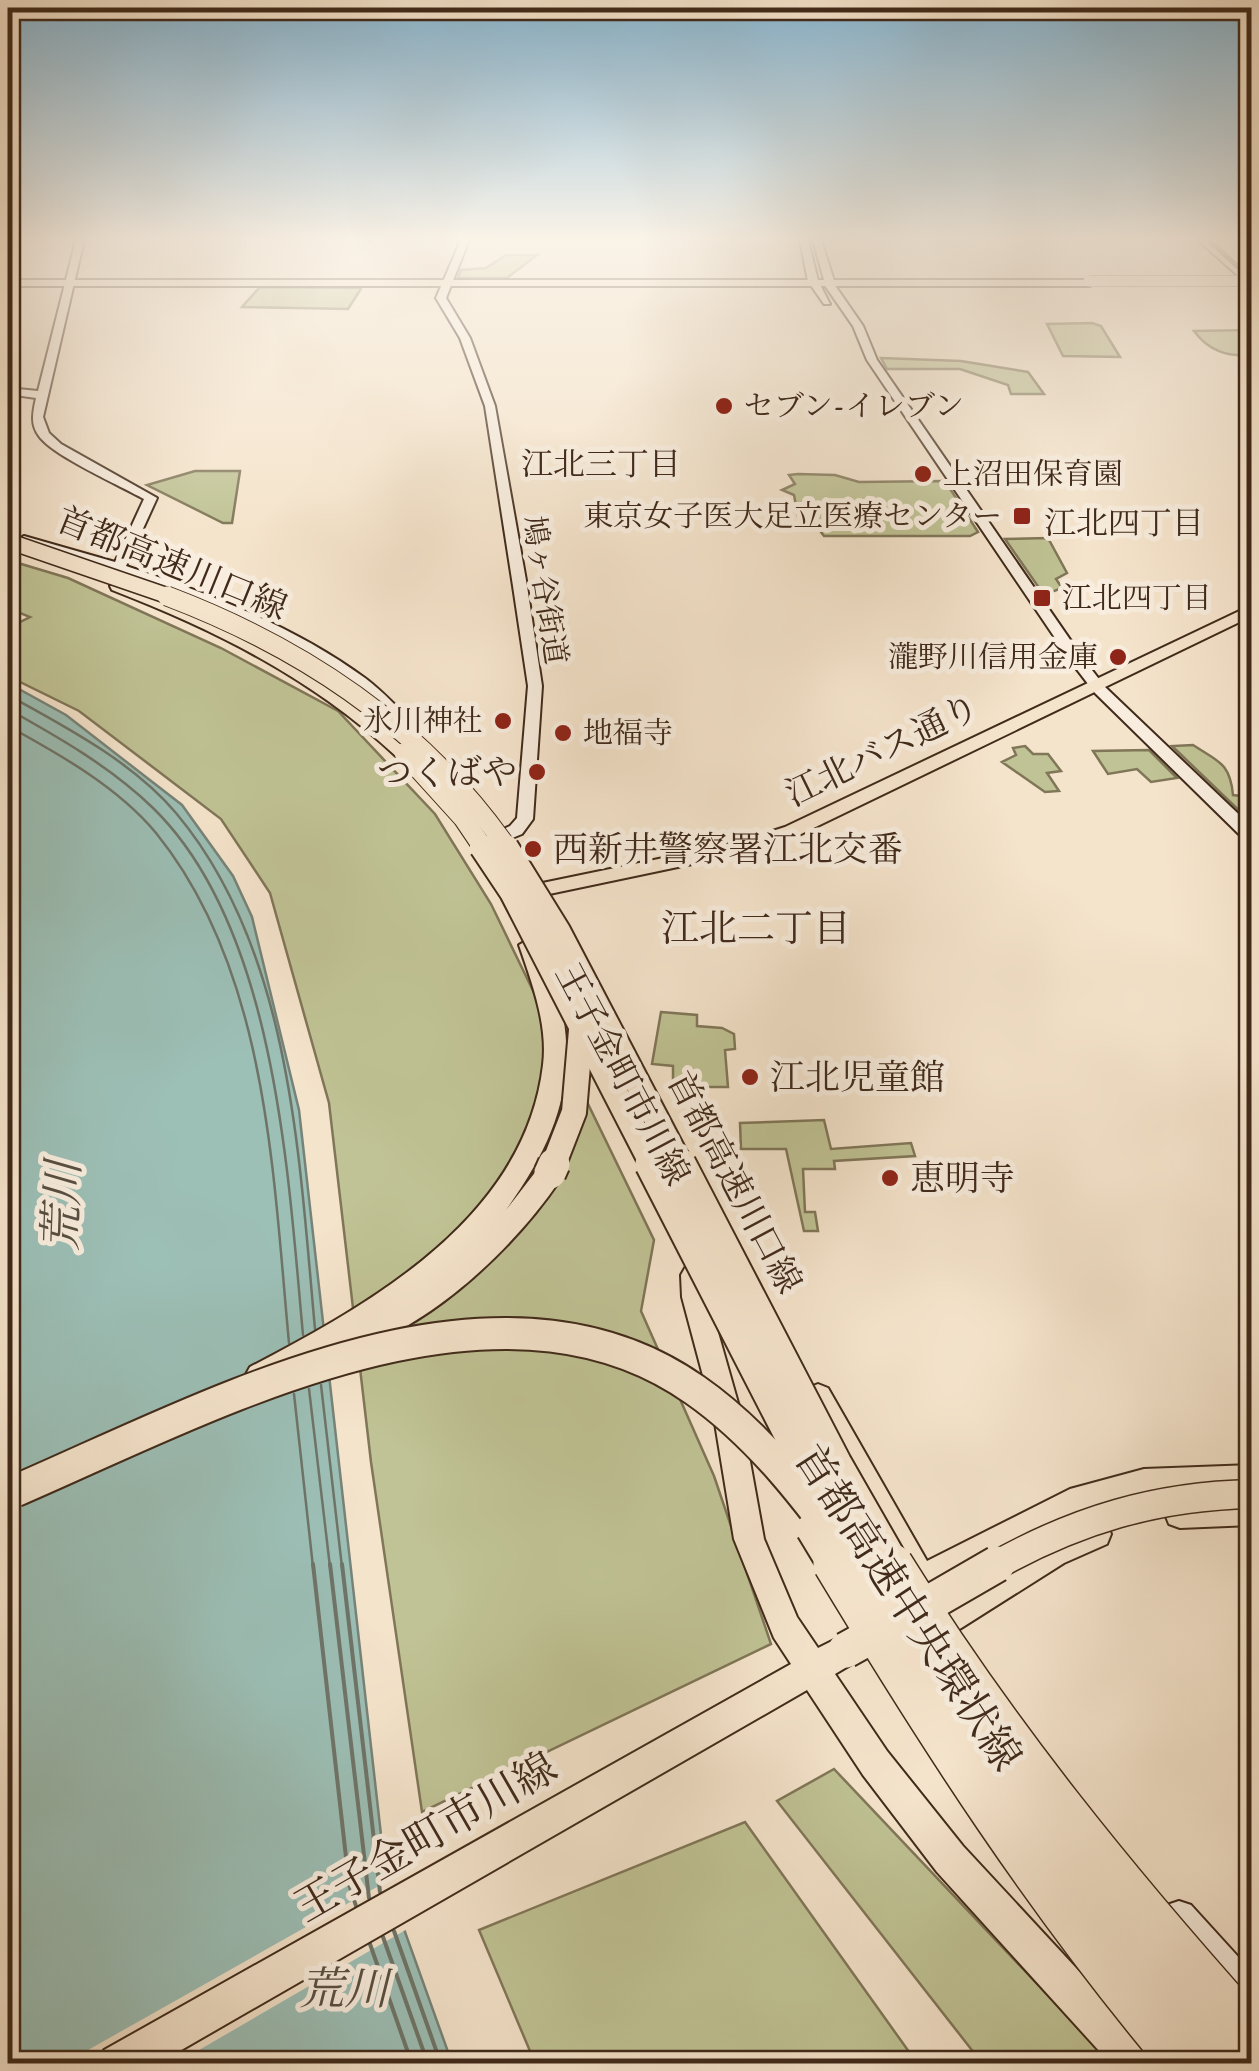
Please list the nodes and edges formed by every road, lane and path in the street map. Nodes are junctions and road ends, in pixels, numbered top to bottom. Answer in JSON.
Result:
{"nodes":[{"id":1,"x":54,"y":337,"type":"edge"},
{"id":2,"x":464,"y":337,"type":"edge"},
{"id":3,"x":852,"y":337,"type":"edge"},
{"id":4,"x":860,"y":337,"type":"edge"},
{"id":5,"x":869,"y":354,"type":"junction"},
{"id":6,"x":8,"y":391,"type":"edge"},
{"id":7,"x":41,"y":395,"type":"junction"},
{"id":8,"x":8,"y":543,"type":"edge"},
{"id":9,"x":110,"y":573,"type":"junction"},
{"id":10,"x":1252,"y":610,"type":"edge"},
{"id":11,"x":1094,"y":683,"type":"junction"},
{"id":12,"x":1252,"y":837,"type":"edge"},
{"id":13,"x":512,"y":866,"type":"junction"},
{"id":14,"x":729,"y":1255,"type":"junction"},
{"id":15,"x":1252,"y":1478,"type":"edge"},
{"id":16,"x":1252,"y":1494,"type":"edge"},
{"id":17,"x":12,"y":1498,"type":"edge"},
{"id":18,"x":1252,"y":1511,"type":"edge"},
{"id":19,"x":910,"y":1586,"type":"junction"},
{"id":20,"x":936,"y":1626,"type":"junction"},
{"id":21,"x":811,"y":1669,"type":"junction"},
{"id":22,"x":1074,"y":1892,"type":"junction"},
{"id":23,"x":1252,"y":1998,"type":"edge"},
{"id":24,"x":1252,"y":2030,"type":"edge"},
{"id":25,"x":118,"y":2064,"type":"edge"},
{"id":26,"x":1138,"y":2064,"type":"edge"},
{"id":27,"x":1180,"y":2064,"type":"edge"},
{"id":28,"x":1206,"y":2064,"type":"edge"},
{"id":29,"x":1216,"y":2064,"type":"edge"},
{"id":30,"x":1233,"y":2064,"type":"edge"},
{"id":31,"x":1244,"y":2064,"type":"edge"}],
"edges":[{"from":1,"to":7,"type":"street"},
{"from":2,"to":13,"type":"street","name":"鳩ヶ谷街道"},
{"from":3,"to":5,"type":"street"},
{"from":4,"to":5,"type":"street"},
{"from":5,"to":11,"type":"street"},
{"from":6,"to":7,"type":"street"},
{"from":7,"to":9,"type":"street"},
{"from":8,"to":9,"type":"street"},
{"from":8,"to":13,"type":"highway","name":"首都高速川口線","bridge":true},
{"from":9,"to":13,"type":"street"},
{"from":10,"to":11,"type":"main road","name":"江北バス通り"},
{"from":11,"to":12,"type":"street"},
{"from":11,"to":13,"type":"main road","name":"江北バス通り"},
{"from":13,"to":14,"type":"main road","name":"王子金町市川線"},
{"from":13,"to":17,"type":"highway","name":"首都高速川口線","bridge":true},
{"from":13,"to":22,"type":"highway","name":"首都高速川口線","bridge":true},
{"from":13,"to":24,"type":"highway","name":"首都高速川口線","bridge":true},
{"from":14,"to":19,"type":"main road","name":"王子金町市川線"},
{"from":14,"to":21,"type":"main road"},
{"from":15,"to":19,"type":"main road"},
{"from":16,"to":21,"type":"main road","name":"王子金町市川線","bridge":true},
{"from":17,"to":27,"type":"highway","name":"首都高速中央環状線","bridge":true},
{"from":17,"to":31,"type":"highway","name":"首都高速中央環状線","bridge":true},
{"from":18,"to":20,"type":"main road"},
{"from":19,"to":20,"type":"main road","name":"王子金町市川線"},
{"from":20,"to":23,"type":"street"},
{"from":20,"to":30,"type":"street"},
{"from":21,"to":25,"type":"main road","name":"王子金町市川線"},
{"from":21,"to":26,"type":"main road"},
{"from":22,"to":28,"type":"highway","name":"首都高速川口線","bridge":true},
{"from":22,"to":29,"type":"highway","bridge":true}]}
